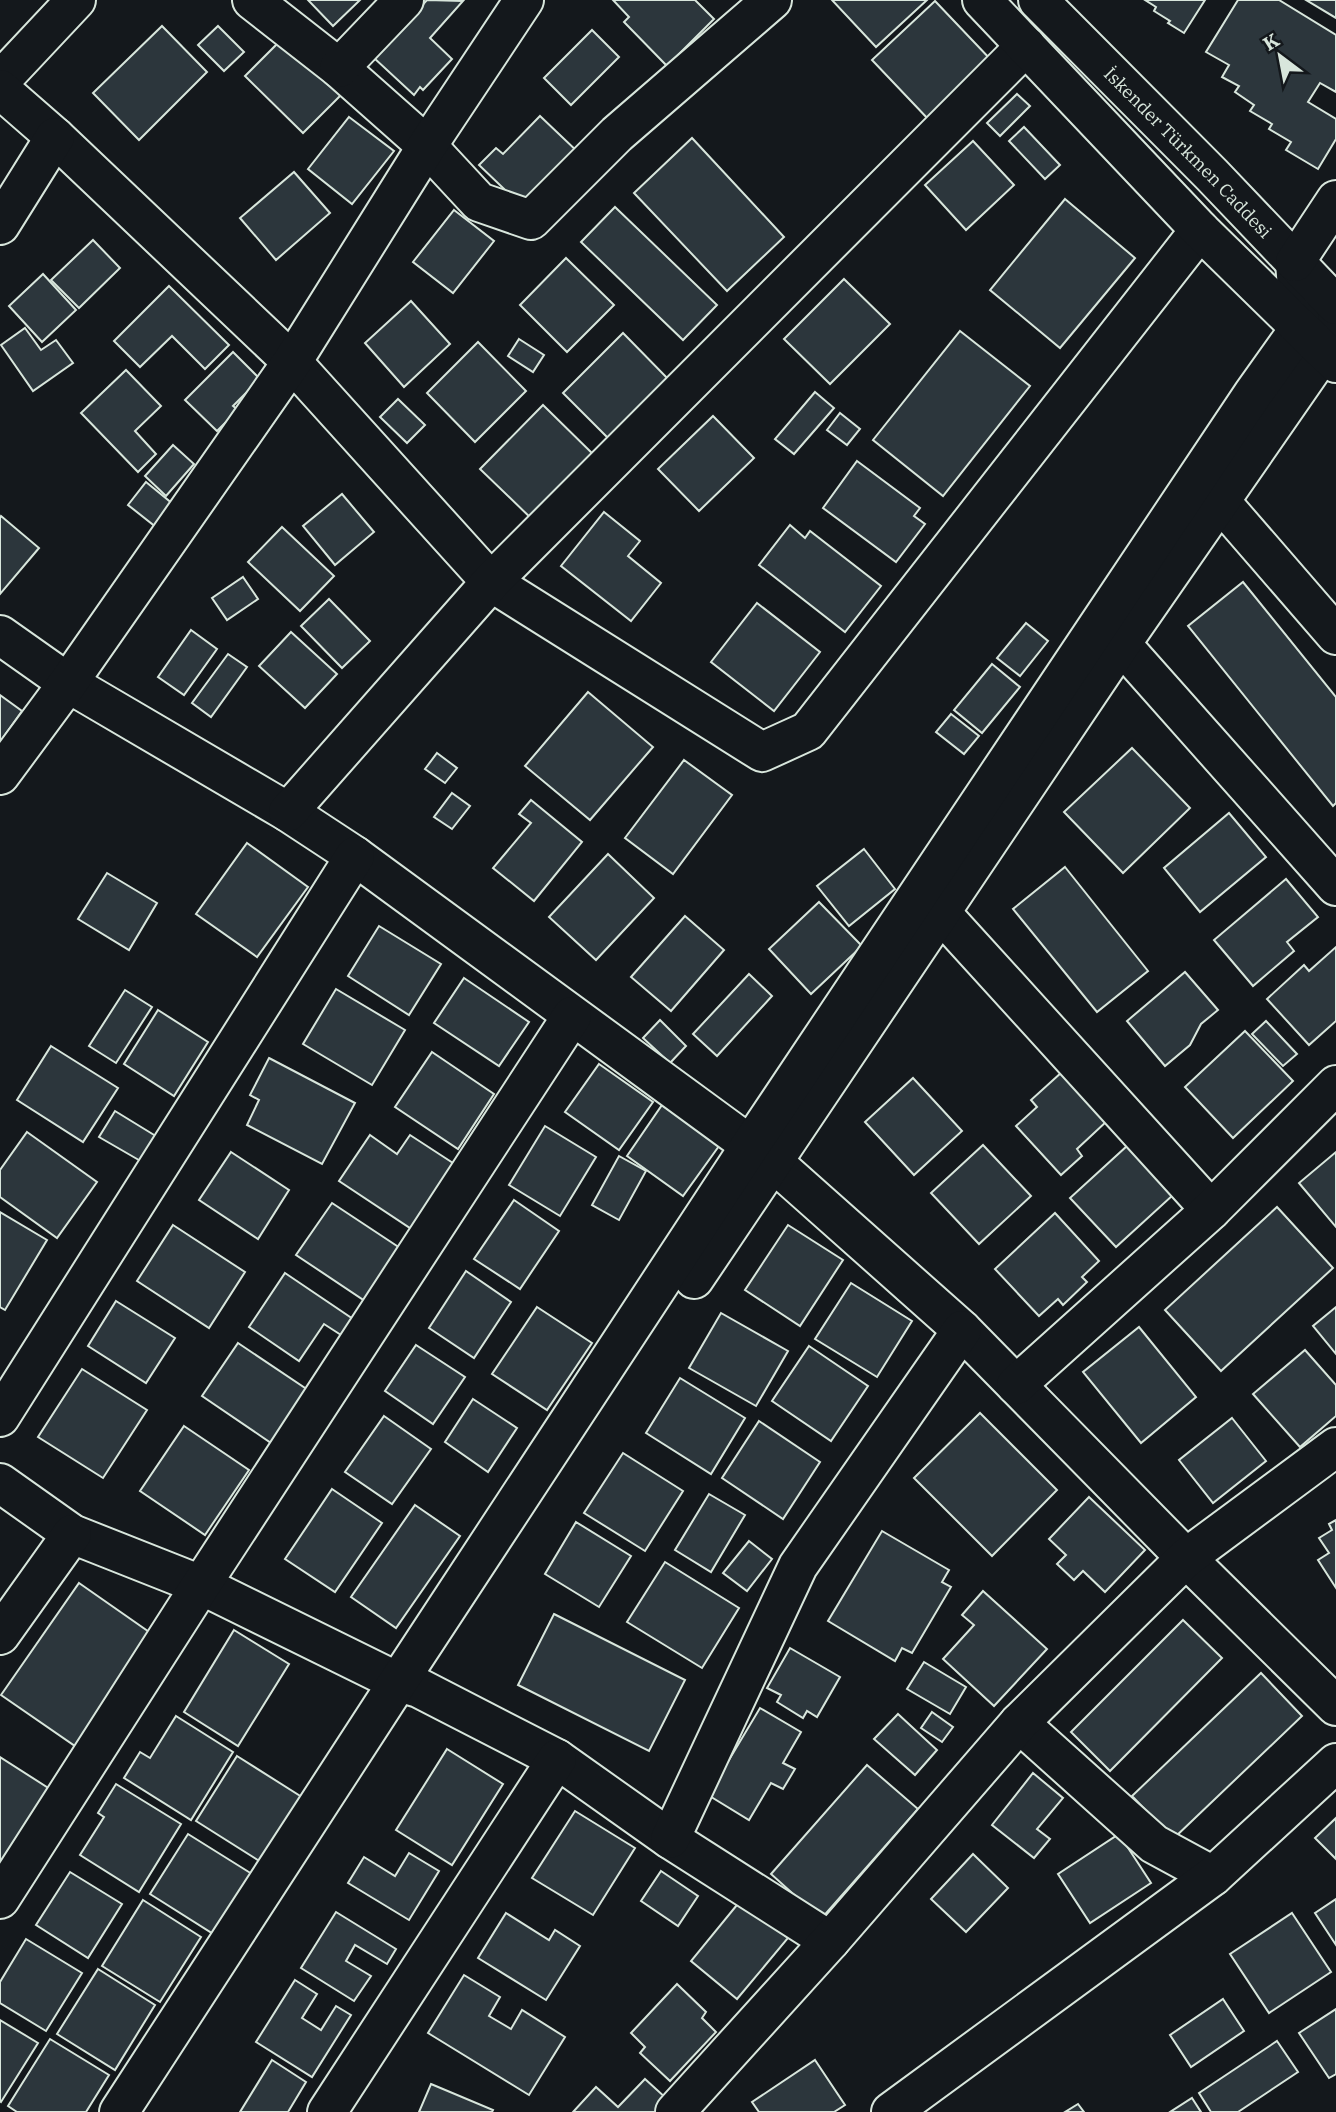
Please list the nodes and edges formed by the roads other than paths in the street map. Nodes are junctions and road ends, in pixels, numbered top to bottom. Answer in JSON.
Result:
{"nodes":[{"id":1,"x":76,"y":0,"type":"edge"},
{"id":2,"x":252,"y":0,"type":"edge"},
{"id":3,"x":404,"y":0,"type":"edge"},
{"id":4,"x":524,"y":0,"type":"edge"},
{"id":5,"x":772,"y":0,"type":"edge"},
{"id":6,"x":982,"y":0,"type":"edge"},
{"id":7,"x":1038,"y":0,"type":"edge"},
{"id":8,"x":1026,"y":46,"type":"junction"},
{"id":9,"x":339,"y":68,"type":"junction"},
{"id":10,"x":0,"y":81,"type":"edge"},
{"id":11,"x":0,"y":89,"type":"edge"},
{"id":12,"x":55,"y":137,"type":"junction"},
{"id":13,"x":428,"y":146,"type":"junction"},
{"id":14,"x":1336,"y":200,"type":"edge"},
{"id":15,"x":0,"y":225,"type":"edge"},
{"id":16,"x":1200,"y":230,"type":"junction"},
{"id":17,"x":1295,"y":262,"type":"junction"},
{"id":18,"x":1331,"y":287,"type":"edge"},
{"id":19,"x":1320,"y":347,"type":"edge"},
{"id":20,"x":292,"y":362,"type":"junction"},
{"id":21,"x":1219,"y":500,"type":"junction"},
{"id":22,"x":491,"y":582,"type":"junction"},
{"id":23,"x":0,"y":635,"type":"edge"},
{"id":24,"x":1336,"y":635,"type":"edge"},
{"id":25,"x":1121,"y":644,"type":"junction"},
{"id":26,"x":68,"y":683,"type":"junction"},
{"id":27,"x":0,"y":775,"type":"edge"},
{"id":28,"x":288,"y":812,"type":"junction"},
{"id":29,"x":355,"y":856,"type":"junction"},
{"id":30,"x":1336,"y":886,"type":"edge"},
{"id":31,"x":940,"y":912,"type":"junction"},
{"id":32,"x":572,"y":1016,"type":"junction"},
{"id":33,"x":1336,"y":1085,"type":"edge"},
{"id":34,"x":762,"y":1154,"type":"junction"},
{"id":35,"x":1211,"y":1210,"type":"junction"},
{"id":36,"x":962,"y":1330,"type":"junction"},
{"id":37,"x":1016,"y":1385,"type":"junction"},
{"id":38,"x":0,"y":1417,"type":"edge"},
{"id":39,"x":1336,"y":1447,"type":"edge"},
{"id":40,"x":0,"y":1483,"type":"edge"},
{"id":41,"x":72,"y":1534,"type":"junction"},
{"id":42,"x":1186,"y":1559,"type":"junction"},
{"id":43,"x":201,"y":1585,"type":"junction"},
{"id":44,"x":0,"y":1635,"type":"edge"},
{"id":45,"x":408,"y":1685,"type":"junction"},
{"id":46,"x":1336,"y":1706,"type":"edge"},
{"id":47,"x":1019,"y":1723,"type":"junction"},
{"id":48,"x":557,"y":1759,"type":"junction"},
{"id":49,"x":1336,"y":1763,"type":"edge"},
{"id":50,"x":670,"y":1839,"type":"junction"},
{"id":51,"x":1213,"y":1876,"type":"junction"},
{"id":52,"x":0,"y":1899,"type":"edge"},
{"id":53,"x":830,"y":1941,"type":"junction"},
{"id":54,"x":119,"y":2112,"type":"edge"},
{"id":55,"x":148,"y":2112,"type":"edge"},
{"id":56,"x":327,"y":2112,"type":"edge"},
{"id":57,"x":675,"y":2112,"type":"edge"},
{"id":58,"x":891,"y":2112,"type":"edge"}],
"edges":[{"from":1,"to":10,"type":"street"},
{"from":2,"to":9,"type":"street"},
{"from":3,"to":9,"type":"street"},
{"from":4,"to":13,"type":"street"},
{"from":5,"to":13,"type":"street"},
{"from":6,"to":8,"type":"street"},
{"from":7,"to":17,"type":"street","name":"İskender Türkmen Caddesi"},
{"from":8,"to":16,"type":"street"},
{"from":8,"to":22,"type":"street"},
{"from":9,"to":13,"type":"street"},
{"from":11,"to":12,"type":"street"},
{"from":12,"to":15,"type":"street"},
{"from":12,"to":20,"type":"street"},
{"from":13,"to":20,"type":"street"},
{"from":14,"to":17,"type":"street"},
{"from":16,"to":19,"type":"street"},
{"from":16,"to":22,"type":"street"},
{"from":17,"to":18,"type":"street","name":"İskender Türkmen Caddesi"},
{"from":17,"to":19,"type":"street"},
{"from":18,"to":19,"type":"street"},
{"from":19,"to":21,"type":"street"},
{"from":19,"to":34,"type":"street"},
{"from":20,"to":22,"type":"street"},
{"from":20,"to":26,"type":"street"},
{"from":21,"to":24,"type":"street"},
{"from":21,"to":25,"type":"street"},
{"from":22,"to":28,"type":"street"},
{"from":23,"to":26,"type":"street"},
{"from":25,"to":30,"type":"street"},
{"from":25,"to":31,"type":"street"},
{"from":26,"to":27,"type":"street"},
{"from":26,"to":28,"type":"street"},
{"from":28,"to":29,"type":"street"},
{"from":29,"to":32,"type":"street"},
{"from":29,"to":38,"type":"street"},
{"from":31,"to":34,"type":"street"},
{"from":31,"to":35,"type":"street"},
{"from":32,"to":34,"type":"street"},
{"from":32,"to":43,"type":"street"},
{"from":33,"to":35,"type":"street"},
{"from":34,"to":36,"type":"street"},
{"from":34,"to":45,"type":"street"},
{"from":35,"to":37,"type":"street"},
{"from":36,"to":37,"type":"street"},
{"from":36,"to":50,"type":"street"},
{"from":37,"to":42,"type":"street"},
{"from":39,"to":42,"type":"street"},
{"from":40,"to":41,"type":"street"},
{"from":41,"to":43,"type":"street"},
{"from":41,"to":44,"type":"street"},
{"from":42,"to":46,"type":"street"},
{"from":42,"to":47,"type":"street"},
{"from":43,"to":45,"type":"street"},
{"from":43,"to":52,"type":"street"},
{"from":45,"to":48,"type":"street"},
{"from":45,"to":54,"type":"street"},
{"from":45,"to":55,"type":"street"},
{"from":47,"to":51,"type":"street"},
{"from":47,"to":53,"type":"street"},
{"from":48,"to":50,"type":"street"},
{"from":48,"to":56,"type":"street"},
{"from":49,"to":51,"type":"street"},
{"from":50,"to":53,"type":"street"},
{"from":51,"to":58,"type":"street"},
{"from":53,"to":57,"type":"street"}]}
